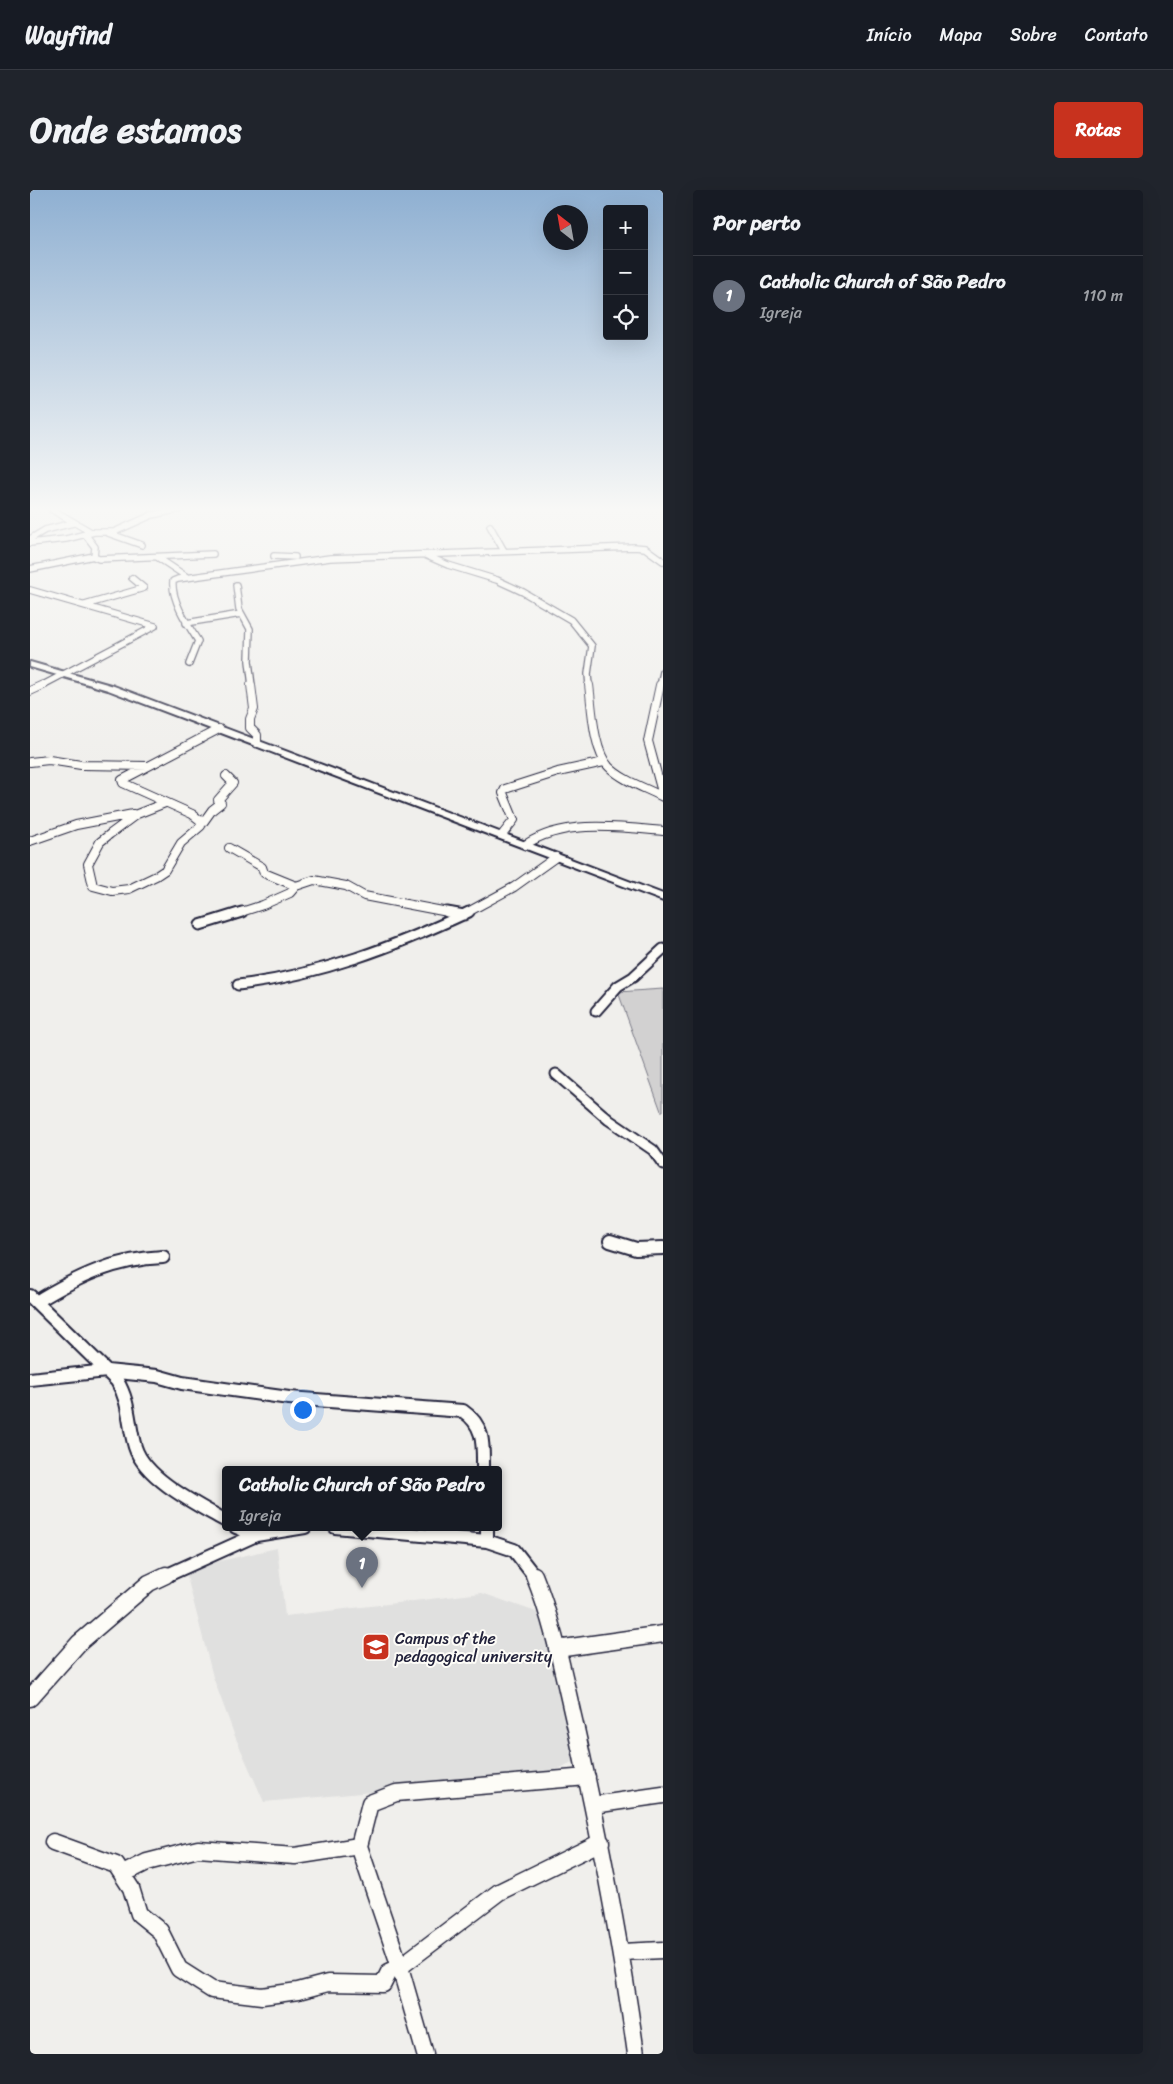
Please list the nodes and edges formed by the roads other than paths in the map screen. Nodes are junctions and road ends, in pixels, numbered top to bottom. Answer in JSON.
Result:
{"nodes":[{"id":1,"x":52,"y":596,"type":"edge"},
{"id":2,"x":116,"y":596,"type":"edge"},
{"id":3,"x":175,"y":596,"type":"edge"},
{"id":4,"x":237,"y":596,"type":"edge"},
{"id":5,"x":529,"y":596,"type":"edge"},
{"id":6,"x":84,"y":605,"type":"junction"},
{"id":7,"x":241,"y":614,"type":"junction"},
{"id":8,"x":186,"y":623,"type":"junction"},
{"id":9,"x":33,"y":662,"type":"edge"},
{"id":10,"x":189,"y":664,"type":"dead end"},
{"id":11,"x":663,"y":672,"type":"edge"},
{"id":12,"x":68,"y":673,"type":"junction"},
{"id":13,"x":30,"y":691,"type":"edge"},
{"id":14,"x":219,"y":729,"type":"junction"},
{"id":15,"x":257,"y":743,"type":"junction"},
{"id":16,"x":30,"y":762,"type":"edge"},
{"id":17,"x":604,"y":762,"type":"junction"},
{"id":18,"x":148,"y":766,"type":"junction"},
{"id":19,"x":226,"y":776,"type":"dead end"},
{"id":20,"x":663,"y":796,"type":"edge"},
{"id":21,"x":165,"y":803,"type":"junction"},
{"id":22,"x":136,"y":814,"type":"junction"},
{"id":23,"x":202,"y":824,"type":"junction"},
{"id":24,"x":663,"y":831,"type":"edge"},
{"id":25,"x":502,"y":835,"type":"junction"},
{"id":26,"x":30,"y":842,"type":"edge"},
{"id":27,"x":525,"y":845,"type":"junction"},
{"id":28,"x":229,"y":848,"type":"dead end"},
{"id":29,"x":556,"y":857,"type":"junction"},
{"id":30,"x":296,"y":886,"type":"junction"},
{"id":31,"x":663,"y":898,"type":"edge"},
{"id":32,"x":464,"y":915,"type":"junction"},
{"id":33,"x":200,"y":924,"type":"dead end"},
{"id":34,"x":663,"y":949,"type":"edge"},
{"id":35,"x":238,"y":985,"type":"dead end"},
{"id":36,"x":596,"y":1011,"type":"dead end"},
{"id":37,"x":556,"y":1074,"type":"dead end"},
{"id":38,"x":662,"y":1162,"type":"edge"},
{"id":39,"x":610,"y":1241,"type":"dead end"},
{"id":40,"x":663,"y":1248,"type":"edge"},
{"id":41,"x":163,"y":1258,"type":"dead end"},
{"id":42,"x":33,"y":1299,"type":"edge"},
{"id":43,"x":107,"y":1371,"type":"junction"},
{"id":44,"x":30,"y":1379,"type":"edge"},
{"id":45,"x":484,"y":1466,"type":"edge"},
{"id":46,"x":222,"y":1519,"type":"edge"},
{"id":47,"x":246,"y":1531,"type":"edge"},
{"id":48,"x":280,"y":1531,"type":"edge"},
{"id":49,"x":422,"y":1531,"type":"edge"},
{"id":50,"x":487,"y":1534,"type":"edge"},
{"id":51,"x":256,"y":1535,"type":"junction"},
{"id":52,"x":663,"y":1634,"type":"edge"},
{"id":53,"x":557,"y":1649,"type":"junction"},
{"id":54,"x":30,"y":1698,"type":"edge"},
{"id":55,"x":587,"y":1777,"type":"junction"},
{"id":56,"x":663,"y":1794,"type":"edge"},
{"id":57,"x":594,"y":1805,"type":"junction"},
{"id":58,"x":54,"y":1842,"type":"dead end"},
{"id":59,"x":601,"y":1842,"type":"junction"},
{"id":60,"x":359,"y":1846,"type":"junction"},
{"id":61,"x":123,"y":1874,"type":"junction"},
{"id":62,"x":663,"y":1950,"type":"edge"},
{"id":63,"x":622,"y":1952,"type":"junction"},
{"id":64,"x":400,"y":1967,"type":"junction"},
{"id":65,"x":425,"y":2054,"type":"edge"},
{"id":66,"x":636,"y":2054,"type":"edge"}],
"edges":[{"from":1,"to":6,"type":"street"},
{"from":2,"to":6,"type":"street"},
{"from":3,"to":8,"type":"street"},
{"from":4,"to":7,"type":"street"},
{"from":5,"to":17,"type":"street"},
{"from":6,"to":12,"type":"street"},
{"from":7,"to":8,"type":"street"},
{"from":7,"to":15,"type":"street"},
{"from":8,"to":10,"type":"street"},
{"from":9,"to":12,"type":"street"},
{"from":11,"to":20,"type":"street"},
{"from":12,"to":13,"type":"street"},
{"from":12,"to":14,"type":"street"},
{"from":14,"to":15,"type":"street"},
{"from":14,"to":18,"type":"street"},
{"from":15,"to":25,"type":"street"},
{"from":16,"to":18,"type":"street"},
{"from":17,"to":20,"type":"street"},
{"from":17,"to":25,"type":"street"},
{"from":18,"to":21,"type":"street"},
{"from":19,"to":23,"type":"street"},
{"from":21,"to":22,"type":"street"},
{"from":21,"to":23,"type":"street"},
{"from":22,"to":23,"type":"street"},
{"from":22,"to":26,"type":"street"},
{"from":24,"to":27,"type":"street"},
{"from":25,"to":27,"type":"street"},
{"from":27,"to":29,"type":"street"},
{"from":28,"to":30,"type":"street"},
{"from":29,"to":31,"type":"street"},
{"from":29,"to":32,"type":"street"},
{"from":30,"to":32,"type":"street"},
{"from":30,"to":33,"type":"street"},
{"from":32,"to":35,"type":"street"},
{"from":34,"to":36,"type":"street"},
{"from":37,"to":38,"type":"street"},
{"from":39,"to":40,"type":"street"},
{"from":41,"to":42,"type":"street"},
{"from":42,"to":43,"type":"street"},
{"from":43,"to":44,"type":"street"},
{"from":43,"to":45,"type":"street"},
{"from":43,"to":46,"type":"street"},
{"from":47,"to":51,"type":"street"},
{"from":48,"to":51,"type":"street"},
{"from":49,"to":50,"type":"street"},
{"from":50,"to":53,"type":"street"},
{"from":51,"to":54,"type":"street"},
{"from":52,"to":53,"type":"street"},
{"from":53,"to":55,"type":"street"},
{"from":55,"to":57,"type":"street"},
{"from":55,"to":60,"type":"street"},
{"from":56,"to":57,"type":"street"},
{"from":57,"to":59,"type":"street"},
{"from":58,"to":61,"type":"street"},
{"from":59,"to":63,"type":"street"},
{"from":59,"to":64,"type":"street"},
{"from":60,"to":61,"type":"street"},
{"from":60,"to":64,"type":"street"},
{"from":61,"to":64,"type":"street"},
{"from":62,"to":63,"type":"street"},
{"from":63,"to":66,"type":"street"},
{"from":64,"to":65,"type":"street"}]}
